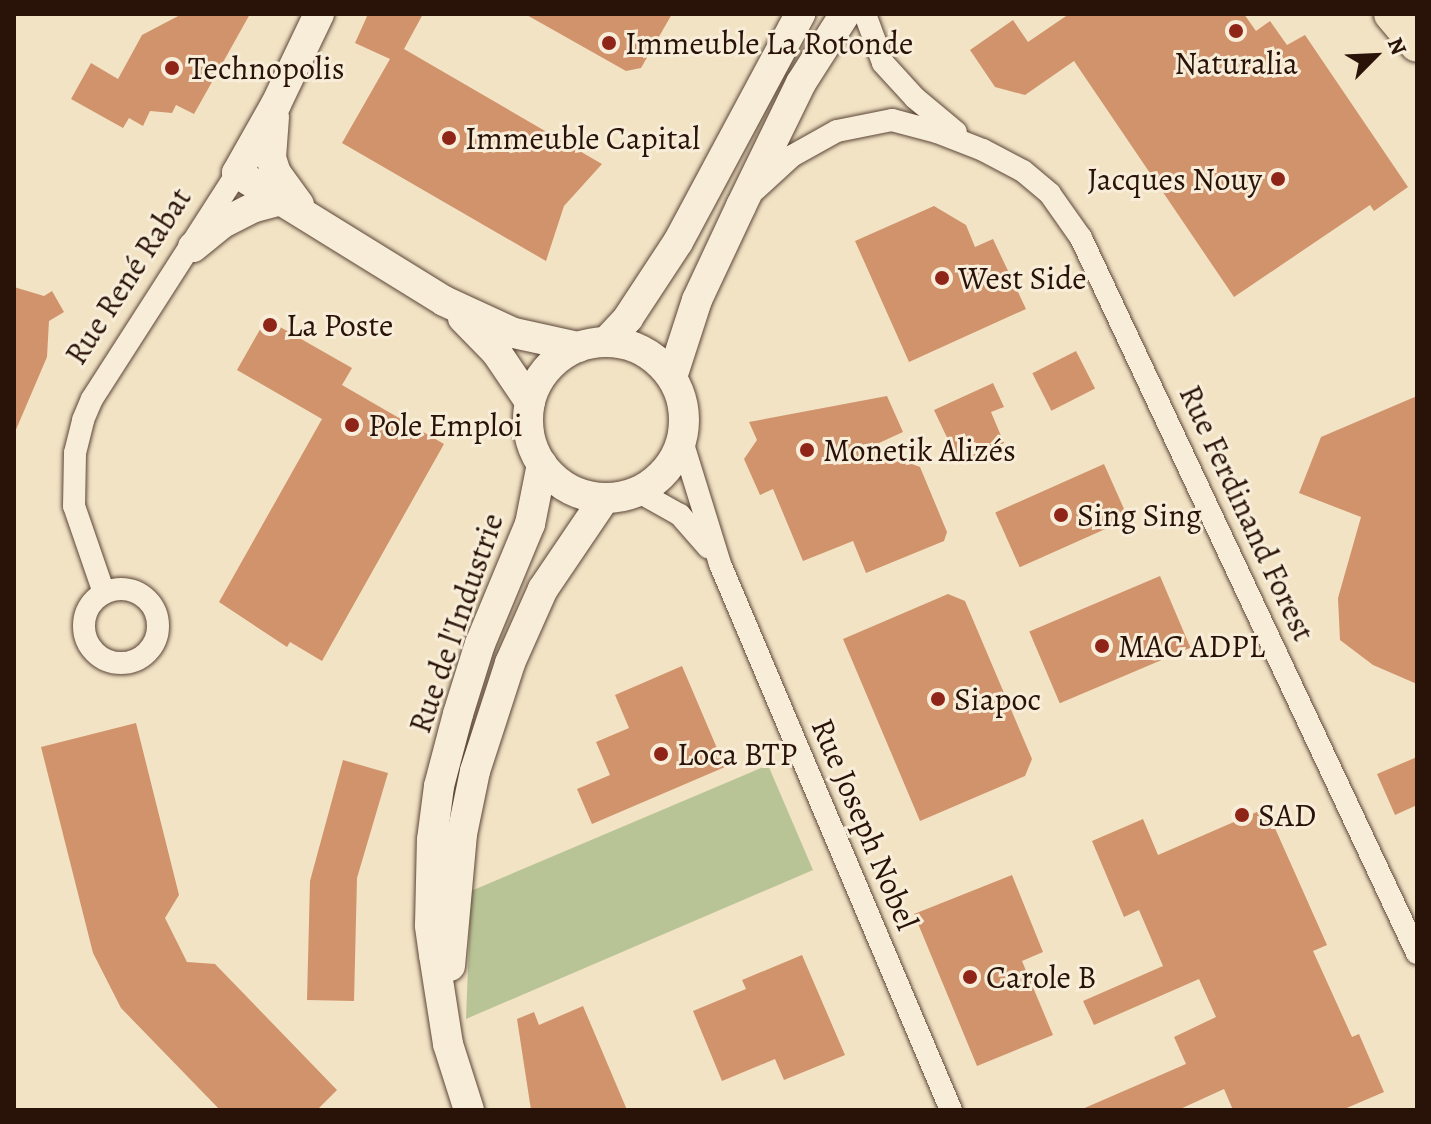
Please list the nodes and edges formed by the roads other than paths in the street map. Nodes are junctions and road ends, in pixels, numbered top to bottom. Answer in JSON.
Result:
{"nodes":[{"id":1,"x":319,"y":14,"type":"edge"},
{"id":2,"x":800,"y":14,"type":"edge"},
{"id":3,"x":845,"y":14,"type":"edge"},
{"id":4,"x":865,"y":14,"type":"edge"},
{"id":5,"x":1391,"y":14,"type":"edge"},
{"id":6,"x":1417,"y":45,"type":"edge"},
{"id":7,"x":276,"y":104,"type":"junction"},
{"id":8,"x":969,"y":143,"type":"junction"},
{"id":9,"x":237,"y":173,"type":"junction"},
{"id":10,"x":281,"y":200,"type":"junction"},
{"id":11,"x":741,"y":206,"type":"junction"},
{"id":12,"x":308,"y":216,"type":"junction"},
{"id":13,"x":193,"y":247,"type":"junction"},
{"id":14,"x":444,"y":301,"type":"junction"},
{"id":15,"x":592,"y":344,"type":"junction"},
{"id":16,"x":672,"y":377,"type":"junction"},
{"id":17,"x":530,"y":402,"type":"junction"},
{"id":18,"x":682,"y":441,"type":"junction"},
{"id":19,"x":542,"y":464,"type":"junction"},
{"id":20,"x":639,"y":492,"type":"junction"},
{"id":21,"x":604,"y":499,"type":"junction"},
{"id":22,"x":720,"y":564,"type":"junction"},
{"id":23,"x":104,"y":593,"type":"dead end"},
{"id":24,"x":1417,"y":953,"type":"edge"},
{"id":25,"x":448,"y":1044,"type":"junction"},
{"id":26,"x":469,"y":1110,"type":"edge"},
{"id":27,"x":951,"y":1110,"type":"edge"}],
"edges":[{"from":1,"to":7,"type":"main road","name":"Rue René Rabat"},
{"from":2,"to":15,"type":"main road"},
{"from":3,"to":11,"type":"main road"},
{"from":4,"to":8,"type":"street","name":"Rue Ferdinand Forest"},
{"from":5,"to":6,"type":"main road"},
{"from":7,"to":9,"type":"main road","name":"Rue René Rabat"},
{"from":7,"to":12,"type":"main road"},
{"from":8,"to":11,"type":"street","name":"Rue Ferdinand Forest"},
{"from":8,"to":24,"type":"street","name":"Rue Ferdinand Forest"},
{"from":9,"to":10,"type":"main road"},
{"from":9,"to":13,"type":"street","name":"Rue René Rabat"},
{"from":10,"to":12,"type":"main road"},
{"from":10,"to":13,"type":"main road"},
{"from":11,"to":16,"type":"main road"},
{"from":12,"to":14,"type":"main road"},
{"from":13,"to":23,"type":"street","name":"Rue René Rabat"},
{"from":14,"to":15,"type":"main road"},
{"from":14,"to":17,"type":"main road"},
{"from":15,"to":16,"type":"main road"},
{"from":15,"to":17,"type":"main road"},
{"from":16,"to":18,"type":"main road"},
{"from":17,"to":19,"type":"main road"},
{"from":18,"to":20,"type":"main road"},
{"from":18,"to":22,"type":"street","name":"Rue Joseph Nobel"},
{"from":19,"to":21,"type":"main road"},
{"from":19,"to":25,"type":"main road","name":"Rue de l'Industrie"},
{"from":20,"to":21,"type":"main road"},
{"from":20,"to":22,"type":"street","name":"Rue Joseph Nobel"},
{"from":21,"to":25,"type":"main road","name":"Rue de l'Industrie"},
{"from":22,"to":27,"type":"street","name":"Rue Joseph Nobel"},
{"from":25,"to":26,"type":"main road","name":"Rue de l'Industrie"}]}
